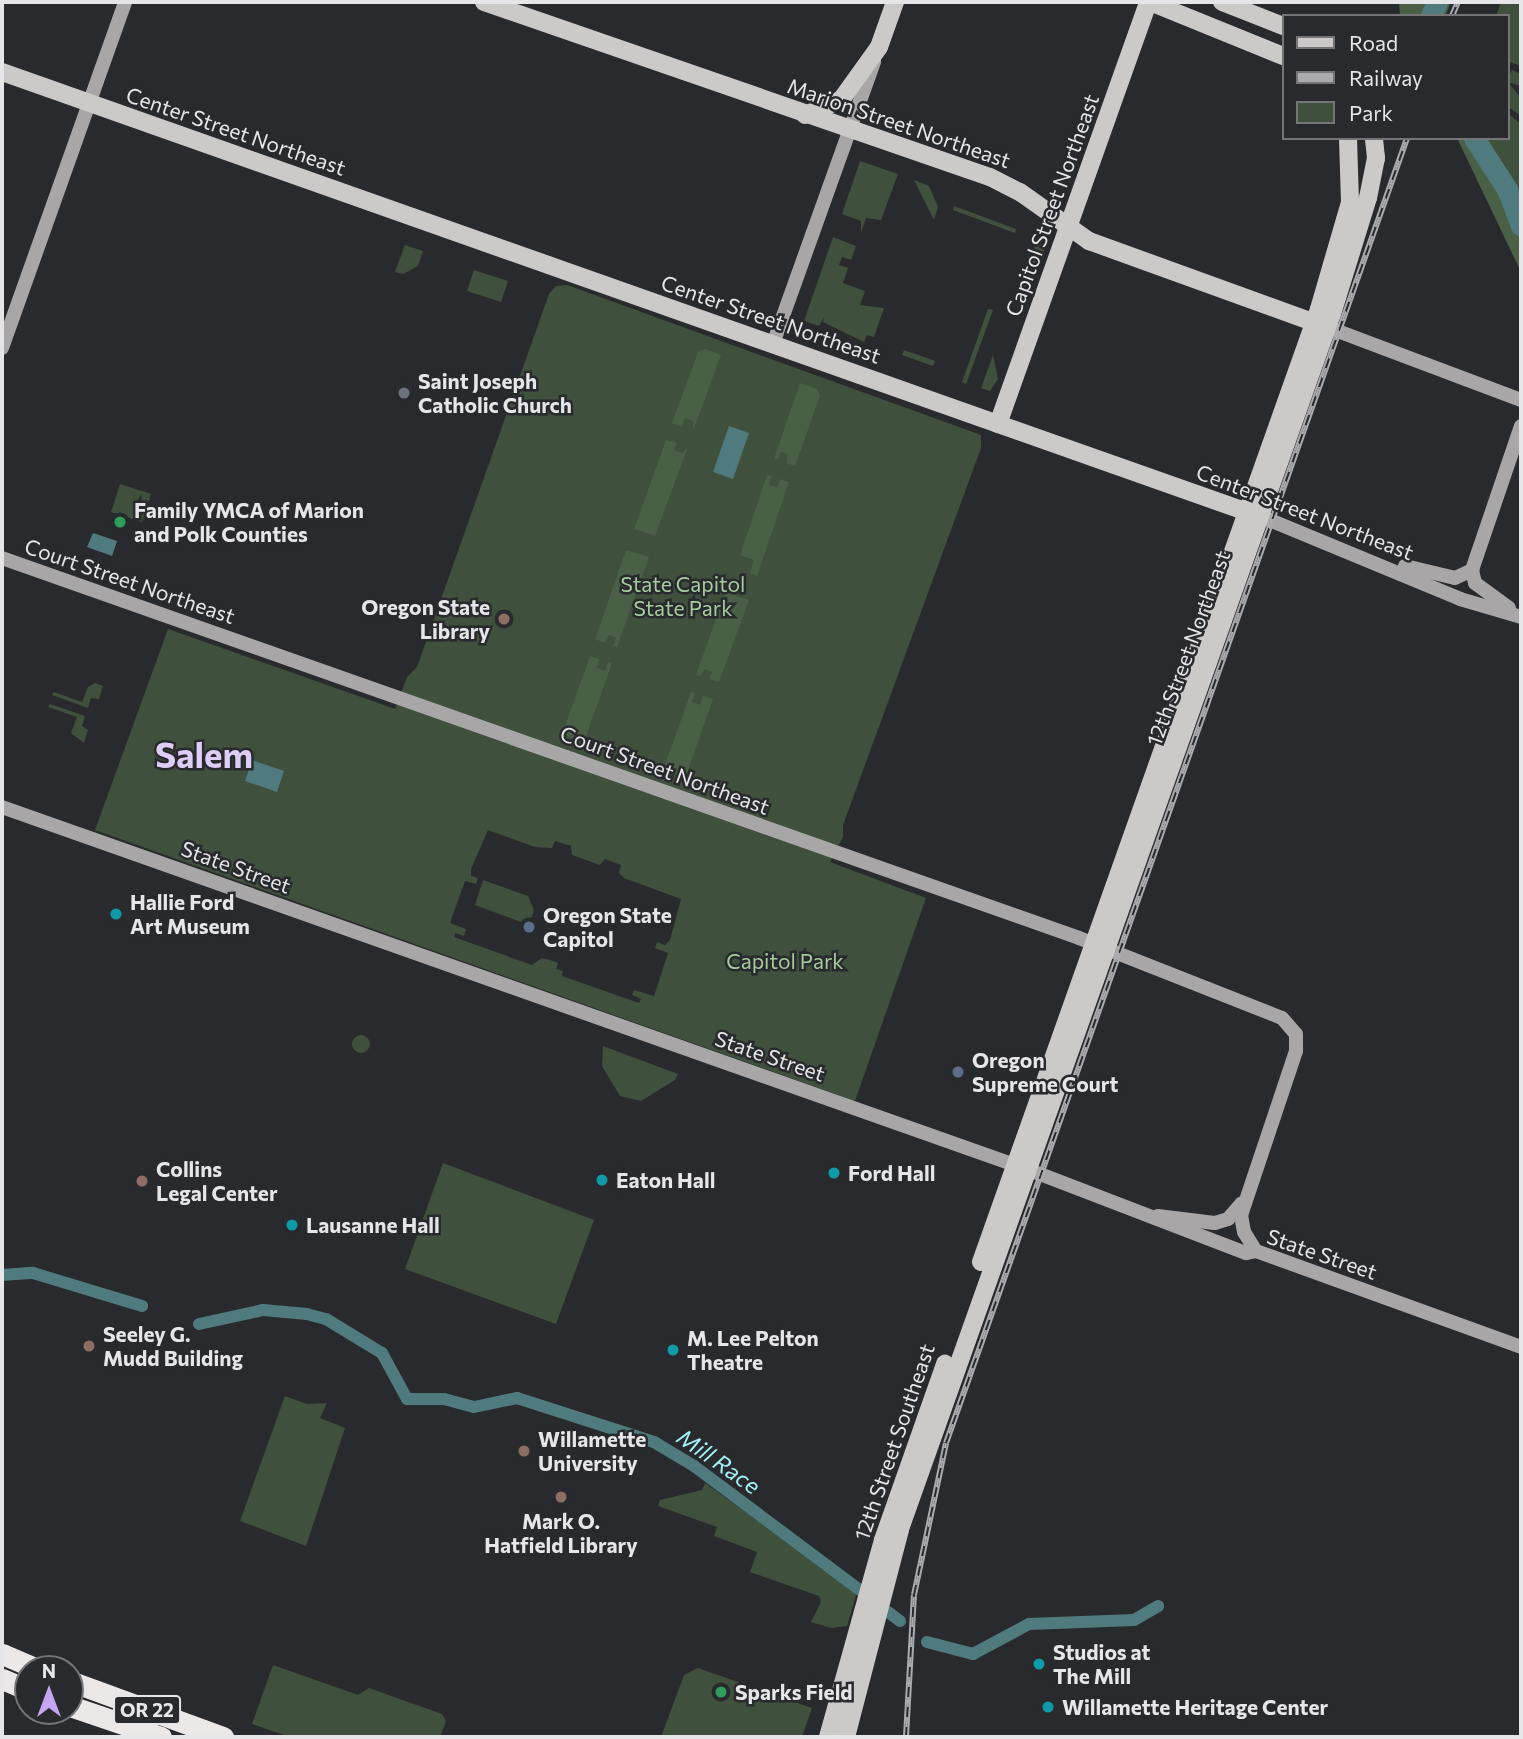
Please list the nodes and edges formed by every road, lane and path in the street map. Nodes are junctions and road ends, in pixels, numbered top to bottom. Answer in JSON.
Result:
{"nodes":[{"id":1,"x":125,"y":2,"type":"edge"},
{"id":2,"x":485,"y":2,"type":"edge"},
{"id":3,"x":895,"y":2,"type":"edge"},
{"id":4,"x":1149,"y":2,"type":"edge"},
{"id":5,"x":1222,"y":2,"type":"edge"},
{"id":6,"x":1282,"y":26,"type":"edge"},
{"id":7,"x":879,"y":47,"type":"junction"},
{"id":8,"x":1282,"y":57,"type":"edge"},
{"id":9,"x":2,"y":72,"type":"edge"},
{"id":10,"x":89,"y":103,"type":"junction"},
{"id":11,"x":805,"y":115,"type":"junction"},
{"id":12,"x":850,"y":128,"type":"junction"},
{"id":13,"x":1348,"y":140,"type":"edge"},
{"id":14,"x":1374,"y":140,"type":"edge"},
{"id":15,"x":1068,"y":227,"type":"junction"},
{"id":16,"x":1321,"y":325,"type":"junction"},
{"id":17,"x":773,"y":344,"type":"junction"},
{"id":18,"x":2,"y":348,"type":"edge"},
{"id":19,"x":1521,"y":400,"type":"edge"},
{"id":20,"x":998,"y":424,"type":"junction"},
{"id":21,"x":1521,"y":426,"type":"edge"},
{"id":22,"x":1254,"y":514,"type":"junction"},
{"id":23,"x":1363,"y":555,"type":"junction"},
{"id":24,"x":2,"y":558,"type":"edge"},
{"id":25,"x":1472,"y":570,"type":"junction"},
{"id":26,"x":1521,"y":617,"type":"edge"},
{"id":27,"x":2,"y":807,"type":"edge"},
{"id":28,"x":1099,"y":947,"type":"junction"},
{"id":29,"x":1021,"y":1167,"type":"junction"},
{"id":30,"x":1242,"y":1203,"type":"junction"},
{"id":31,"x":1152,"y":1216,"type":"junction"},
{"id":32,"x":1256,"y":1251,"type":"junction"},
{"id":33,"x":1521,"y":1347,"type":"edge"},
{"id":34,"x":84,"y":1687,"type":"edge"},
{"id":35,"x":84,"y":1711,"type":"edge"},
{"id":36,"x":160,"y":1737,"type":"edge"},
{"id":37,"x":223,"y":1737,"type":"edge"},
{"id":38,"x":828,"y":1737,"type":"edge"},
{"id":39,"x":846,"y":1737,"type":"edge"}],
"edges":[{"from":1,"to":10,"type":"main road"},
{"from":2,"to":11,"type":"main road","name":"Marion Street Northeast"},
{"from":3,"to":7,"type":"main road"},
{"from":4,"to":8,"type":"main road"},
{"from":4,"to":15,"type":"main road","name":"Capitol Street Northeast"},
{"from":5,"to":6,"type":"main road"},
{"from":7,"to":11,"type":"main road"},
{"from":7,"to":12,"type":"main road"},
{"from":9,"to":10,"type":"main road","name":"Center Street Northeast"},
{"from":10,"to":17,"type":"main road","name":"Center Street Northeast"},
{"from":10,"to":18,"type":"main road"},
{"from":11,"to":12,"type":"main road","name":"Marion Street Northeast"},
{"from":12,"to":15,"type":"main road","name":"Marion Street Northeast"},
{"from":12,"to":17,"type":"main road"},
{"from":13,"to":16,"type":"main road","name":"12th Street Northeast"},
{"from":14,"to":16,"type":"main road","name":"12th Street Northeast"},
{"from":15,"to":16,"type":"main road","name":"Marion Street Northeast"},
{"from":15,"to":20,"type":"main road","name":"Capitol Street Northeast"},
{"from":16,"to":19,"type":"main road","name":"Marion Street Northeast"},
{"from":16,"to":22,"type":"main road","name":"12th Street Northeast"},
{"from":17,"to":20,"type":"main road","name":"Center Street Northeast"},
{"from":20,"to":22,"type":"main road","name":"Center Street Northeast"},
{"from":21,"to":25,"type":"main road"},
{"from":22,"to":23,"type":"main road","name":"Center Street Northeast"},
{"from":22,"to":28,"type":"main road","name":"12th Street Northeast"},
{"from":23,"to":25,"type":"main road"},
{"from":23,"to":26,"type":"main road","name":"Center Street Northeast"},
{"from":24,"to":28,"type":"main road","name":"Court Street Northeast"},
{"from":25,"to":26,"type":"main road","name":"Center Street Northeast"},
{"from":27,"to":29,"type":"main road","name":"State Street"},
{"from":28,"to":29,"type":"main road","name":"12th Street Northeast"},
{"from":28,"to":30,"type":"main road","name":"Court Street Northeast"},
{"from":29,"to":31,"type":"main road","name":"State Street"},
{"from":29,"to":38,"type":"main road","name":"12th Street Southeast"},
{"from":29,"to":39,"type":"main road","name":"12th Street Southeast"},
{"from":30,"to":31,"type":"main road"},
{"from":30,"to":32,"type":"main road"},
{"from":31,"to":32,"type":"main road","name":"State Street"},
{"from":32,"to":33,"type":"main road","name":"State Street"},
{"from":34,"to":37,"type":"highway","number":"OR 22"},
{"from":35,"to":36,"type":"highway","number":"OR 22"}]}
